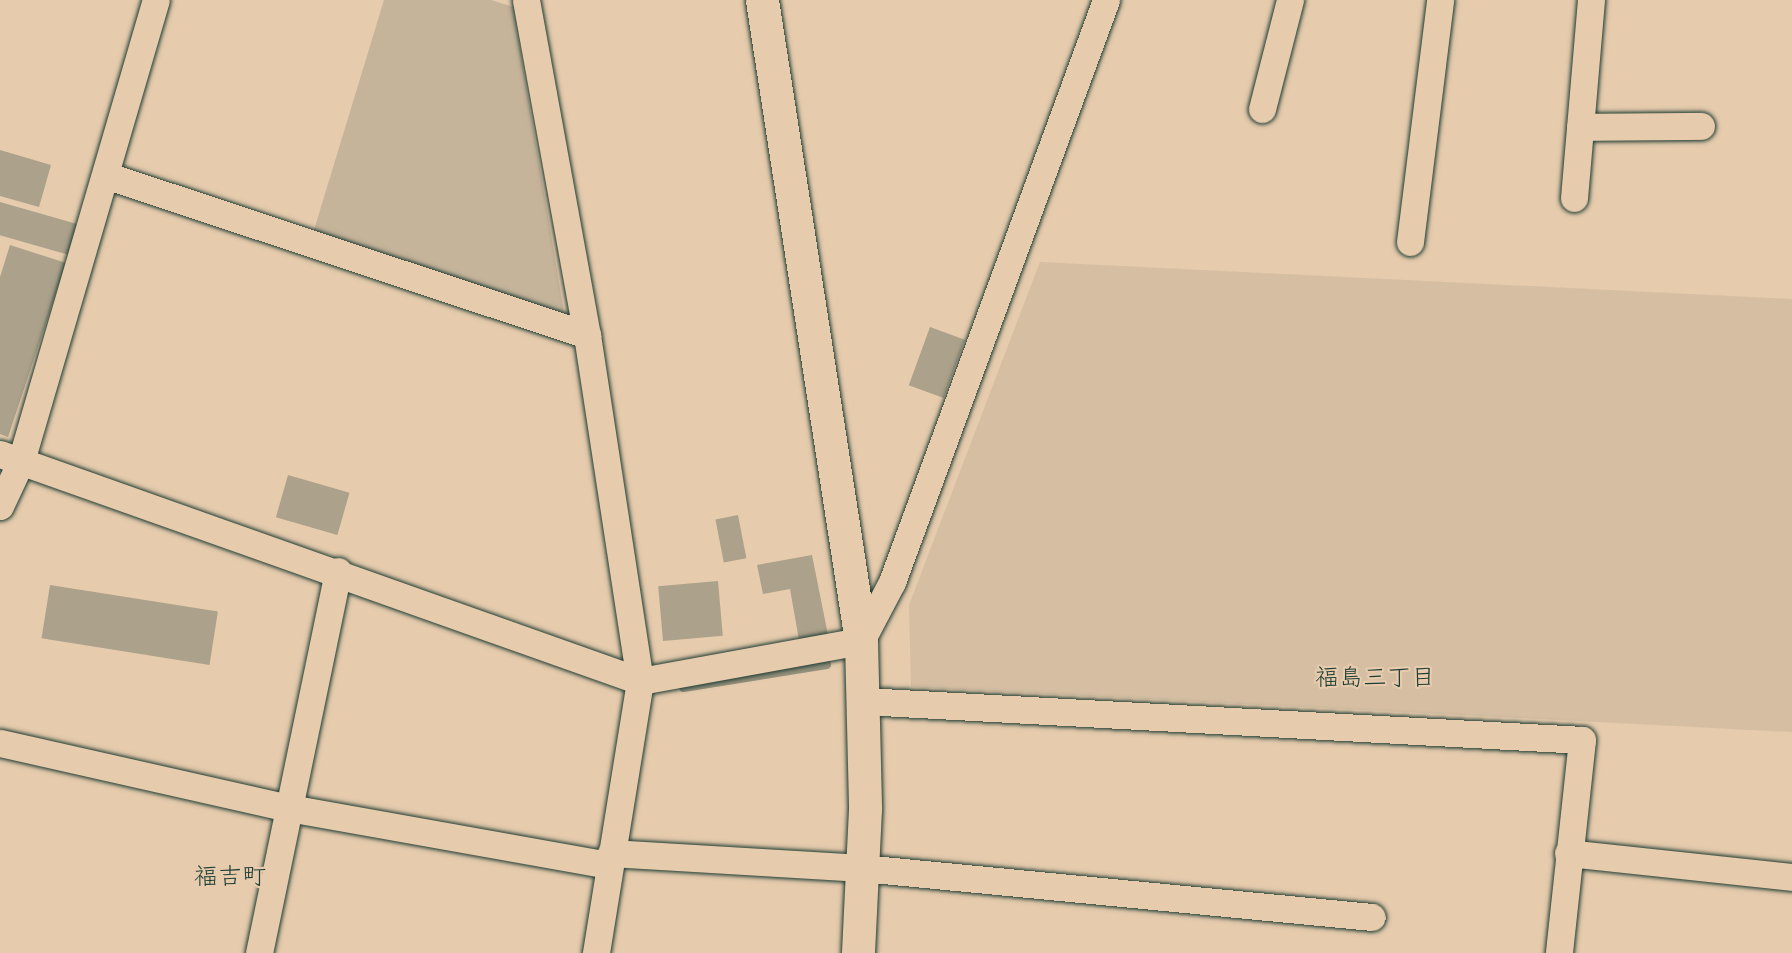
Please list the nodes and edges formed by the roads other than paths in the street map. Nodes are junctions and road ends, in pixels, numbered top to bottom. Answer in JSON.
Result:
{"nodes":[{"id":1,"x":156,"y":0,"type":"edge"},
{"id":2,"x":526,"y":0,"type":"edge"},
{"id":3,"x":762,"y":0,"type":"edge"},
{"id":4,"x":1106,"y":0,"type":"edge"},
{"id":5,"x":1290,"y":0,"type":"edge"},
{"id":6,"x":1440,"y":0,"type":"edge"},
{"id":7,"x":1591,"y":0,"type":"edge"},
{"id":8,"x":1262,"y":109,"type":"dead end"},
{"id":9,"x":1701,"y":126,"type":"dead end"},
{"id":10,"x":1580,"y":128,"type":"junction"},
{"id":11,"x":105,"y":175,"type":"junction"},
{"id":12,"x":1574,"y":198,"type":"dead end"},
{"id":13,"x":1410,"y":242,"type":"dead end"},
{"id":14,"x":587,"y":335,"type":"junction"},
{"id":15,"x":11,"y":457,"type":"edge"},
{"id":16,"x":0,"y":506,"type":"edge"},
{"id":17,"x":338,"y":571,"type":"junction"},
{"id":18,"x":861,"y":641,"type":"junction"},
{"id":19,"x":640,"y":681,"type":"junction"},
{"id":20,"x":863,"y":701,"type":"junction"},
{"id":21,"x":0,"y":743,"type":"edge"},
{"id":22,"x":289,"y":808,"type":"junction"},
{"id":23,"x":1568,"y":853,"type":"junction"},
{"id":24,"x":609,"y":859,"type":"junction"},
{"id":25,"x":862,"y":868,"type":"junction"},
{"id":26,"x":1792,"y":877,"type":"edge"},
{"id":27,"x":1372,"y":917,"type":"dead end"},
{"id":28,"x":260,"y":953,"type":"edge"},
{"id":29,"x":596,"y":953,"type":"edge"},
{"id":30,"x":858,"y":953,"type":"edge"},
{"id":31,"x":1559,"y":953,"type":"edge"}],
"edges":[{"from":1,"to":11,"type":"street"},
{"from":2,"to":14,"type":"street"},
{"from":3,"to":18,"type":"street"},
{"from":4,"to":18,"type":"street"},
{"from":5,"to":8,"type":"street"},
{"from":6,"to":13,"type":"street"},
{"from":7,"to":10,"type":"street"},
{"from":9,"to":10,"type":"street"},
{"from":10,"to":12,"type":"street"},
{"from":11,"to":14,"type":"street"},
{"from":11,"to":15,"type":"street"},
{"from":14,"to":19,"type":"street"},
{"from":15,"to":16,"type":"street"},
{"from":15,"to":17,"type":"street"},
{"from":17,"to":19,"type":"street"},
{"from":17,"to":22,"type":"street"},
{"from":18,"to":19,"type":"street"},
{"from":18,"to":20,"type":"street"},
{"from":19,"to":24,"type":"street"},
{"from":20,"to":23,"type":"street"},
{"from":20,"to":25,"type":"street"},
{"from":21,"to":22,"type":"street"},
{"from":22,"to":24,"type":"street"},
{"from":22,"to":28,"type":"street"},
{"from":23,"to":26,"type":"street"},
{"from":23,"to":31,"type":"street"},
{"from":24,"to":25,"type":"street"},
{"from":24,"to":29,"type":"street"},
{"from":25,"to":27,"type":"street"},
{"from":25,"to":30,"type":"street"}]}
